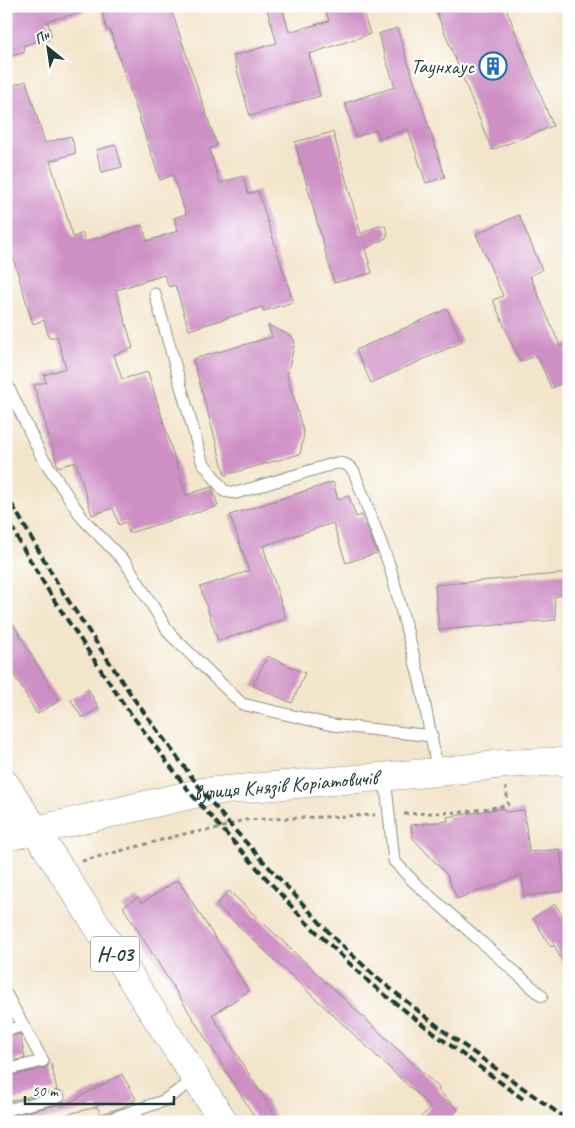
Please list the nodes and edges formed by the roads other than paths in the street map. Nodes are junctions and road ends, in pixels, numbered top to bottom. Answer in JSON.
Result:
{"nodes":[{"id":1,"x":155,"y":294,"type":"dead end"},
{"id":2,"x":6,"y":382,"type":"edge"},
{"id":3,"x":432,"y":736,"type":"junction"},
{"id":4,"x":569,"y":761,"type":"edge"},
{"id":5,"x":438,"y":772,"type":"junction"},
{"id":6,"x":384,"y":776,"type":"junction"},
{"id":7,"x":6,"y":785,"type":"edge"},
{"id":8,"x":34,"y":830,"type":"junction"},
{"id":9,"x":6,"y":837,"type":"edge"},
{"id":10,"x":6,"y":994,"type":"edge"},
{"id":11,"x":542,"y":996,"type":"dead end"},
{"id":12,"x":23,"y":1026,"type":"junction"},
{"id":13,"x":6,"y":1030,"type":"edge"},
{"id":14,"x":6,"y":1070,"type":"edge"},
{"id":15,"x":196,"y":1079,"type":"junction"},
{"id":16,"x":59,"y":1097,"type":"dead end"},
{"id":17,"x":6,"y":1110,"type":"edge"},
{"id":18,"x":133,"y":1111,"type":"junction"},
{"id":19,"x":102,"y":1122,"type":"edge"},
{"id":20,"x":140,"y":1122,"type":"edge"},
{"id":21,"x":224,"y":1122,"type":"edge"}],
"edges":[{"from":1,"to":3,"type":"lane"},
{"from":2,"to":3,"type":"lane"},
{"from":3,"to":5,"type":"lane"},
{"from":4,"to":5,"type":"main road","name":"вулиця Князів Коріатовичів"},
{"from":5,"to":6,"type":"main road","name":"вулиця Князів Коріатовичів"},
{"from":6,"to":8,"type":"main road","name":"вулиця Князів Коріатовичів"},
{"from":6,"to":11,"type":"lane"},
{"from":7,"to":8,"type":"main road","number":"Н-03"},
{"from":8,"to":9,"type":"main road","name":"вулиця Князів Коріатовичів"},
{"from":8,"to":15,"type":"main road","number":"Н-03"},
{"from":10,"to":12,"type":"lane"},
{"from":12,"to":13,"type":"lane"},
{"from":12,"to":14,"type":"lane"},
{"from":15,"to":18,"type":"lane"},
{"from":15,"to":21,"type":"main road","number":"Н-03"},
{"from":16,"to":17,"type":"lane"},
{"from":18,"to":19,"type":"lane"},
{"from":18,"to":20,"type":"lane"}]}
